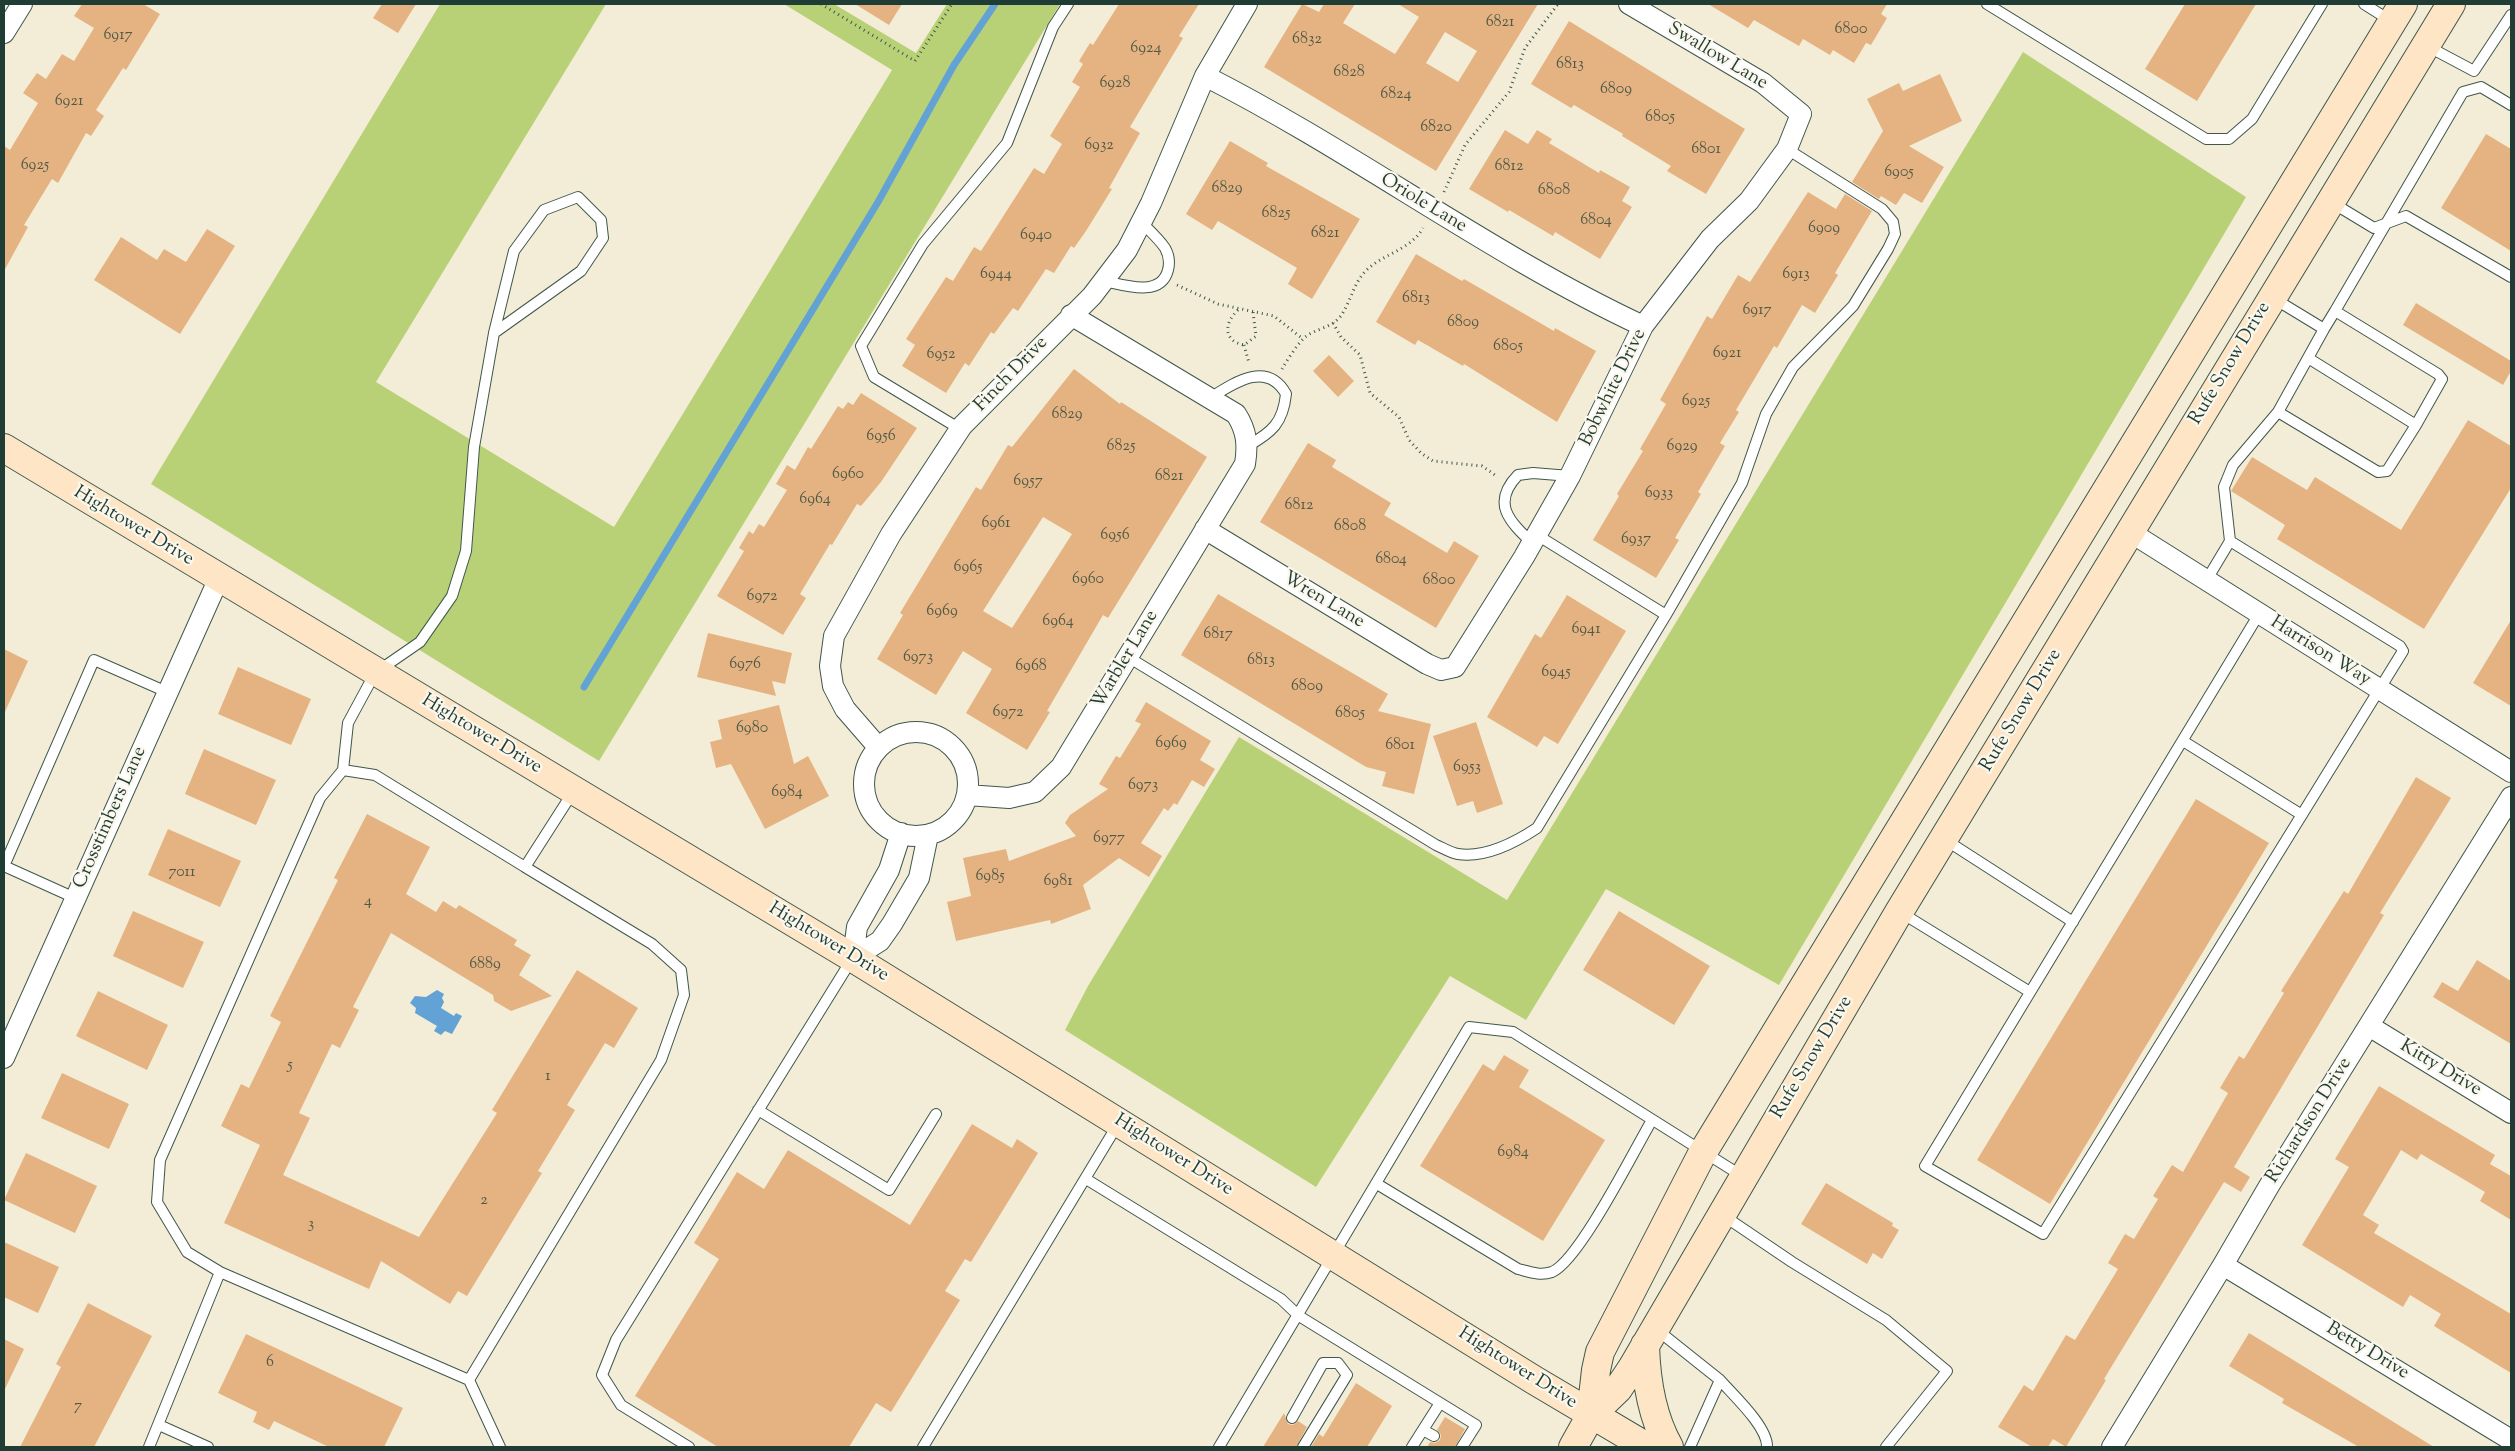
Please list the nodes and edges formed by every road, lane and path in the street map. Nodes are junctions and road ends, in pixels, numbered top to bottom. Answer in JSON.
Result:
{"nodes":[{"id":1,"x":22,"y":4,"type":"edge"},
{"id":2,"x":821,"y":4,"type":"edge"},
{"id":3,"x":952,"y":4,"type":"edge"},
{"id":4,"x":1068,"y":4,"type":"edge"},
{"id":5,"x":1247,"y":4,"type":"edge"},
{"id":6,"x":1629,"y":4,"type":"edge"},
{"id":7,"x":1987,"y":4,"type":"edge"},
{"id":8,"x":2322,"y":4,"type":"edge"},
{"id":9,"x":2364,"y":4,"type":"edge"},
{"id":10,"x":2451,"y":4,"type":"edge"},
{"id":11,"x":2397,"y":13,"type":"edge"},
{"id":12,"x":2511,"y":15,"type":"edge"},
{"id":13,"x":4,"y":33,"type":"edge"},
{"id":14,"x":2426,"y":45,"type":"junction"},
{"id":15,"x":1205,"y":76,"type":"junction"},
{"id":16,"x":2511,"y":105,"type":"edge"},
{"id":17,"x":1802,"y":114,"type":"joint"},
{"id":18,"x":1787,"y":149,"type":"junction"},
{"id":19,"x":2330,"y":202,"type":"junction"},
{"id":20,"x":1141,"y":222,"type":"junction"},
{"id":21,"x":2386,"y":224,"type":"junction"},
{"id":22,"x":2511,"y":277,"type":"edge"},
{"id":23,"x":1165,"y":279,"type":"junction"},
{"id":24,"x":1104,"y":281,"type":"junction"},
{"id":25,"x":2272,"y":297,"type":"junction"},
{"id":26,"x":1238,"y":310,"type":"junction"},
{"id":27,"x":2335,"y":311,"type":"junction"},
{"id":28,"x":1253,"y":312,"type":"junction"},
{"id":29,"x":1072,"y":314,"type":"junction"},
{"id":30,"x":1333,"y":323,"type":"dead end"},
{"id":31,"x":1643,"y":326,"type":"junction"},
{"id":32,"x":2324,"y":329,"type":"junction"},
{"id":33,"x":494,"y":333,"type":"junction"},
{"id":34,"x":1303,"y":339,"type":"dead end"},
{"id":35,"x":2308,"y":358,"type":"junction"},
{"id":36,"x":1210,"y":398,"type":"junction"},
{"id":37,"x":2278,"y":412,"type":"junction"},
{"id":38,"x":2416,"y":425,"type":"junction"},
{"id":39,"x":960,"y":429,"type":"junction"},
{"id":40,"x":4,"y":448,"type":"edge"},
{"id":41,"x":1247,"y":455,"type":"junction"},
{"id":42,"x":1570,"y":476,"type":"junction"},
{"id":43,"x":1509,"y":484,"type":"junction"},
{"id":44,"x":1205,"y":529,"type":"junction"},
{"id":45,"x":2130,"y":532,"type":"junction"},
{"id":46,"x":1535,"y":539,"type":"junction"},
{"id":47,"x":2230,"y":541,"type":"junction"},
{"id":48,"x":219,"y":578,"type":"junction"},
{"id":49,"x":2206,"y":581,"type":"junction"},
{"id":50,"x":2259,"y":614,"type":"junction"},
{"id":51,"x":1666,"y":615,"type":"junction"},
{"id":52,"x":1128,"y":657,"type":"junction"},
{"id":53,"x":1442,"y":670,"type":"joint"},
{"id":54,"x":376,"y":673,"type":"junction"},
{"id":55,"x":2380,"y":690,"type":"junction"},
{"id":56,"x":167,"y":692,"type":"junction"},
{"id":57,"x":2183,"y":741,"type":"junction"},
{"id":58,"x":878,"y":747,"type":"junction"},
{"id":59,"x":343,"y":770,"type":"junction"},
{"id":60,"x":2511,"y":772,"type":"edge"},
{"id":61,"x":573,"y":791,"type":"junction"},
{"id":62,"x":967,"y":795,"type":"junction"},
{"id":63,"x":2511,"y":797,"type":"edge"},
{"id":64,"x":2302,"y":815,"type":"junction"},
{"id":65,"x":901,"y":833,"type":"junction"},
{"id":66,"x":928,"y":835,"type":"junction"},
{"id":67,"x":1944,"y":838,"type":"junction"},
{"id":68,"x":525,"y":867,"type":"junction"},
{"id":69,"x":75,"y":898,"type":"junction"},
{"id":70,"x":1899,"y":912,"type":"junction"},
{"id":71,"x":2073,"y":922,"type":"junction"},
{"id":72,"x":853,"y":958,"type":"junction"},
{"id":73,"x":2030,"y":992,"type":"junction"},
{"id":74,"x":2368,"y":1026,"type":"junction"},
{"id":75,"x":8,"y":1038,"type":"edge"},
{"id":76,"x":4,"y":1058,"type":"edge"},
{"id":77,"x":758,"y":1110,"type":"junction"},
{"id":78,"x":2511,"y":1113,"type":"edge"},
{"id":79,"x":936,"y":1114,"type":"dead end"},
{"id":80,"x":1652,"y":1120,"type":"junction"},
{"id":81,"x":1119,"y":1123,"type":"junction"},
{"id":82,"x":1703,"y":1152,"type":"junction"},
{"id":83,"x":1743,"y":1176,"type":"junction"},
{"id":84,"x":1086,"y":1179,"type":"junction"},
{"id":85,"x":1377,"y":1184,"type":"junction"},
{"id":86,"x":1721,"y":1214,"type":"junction"},
{"id":87,"x":1334,"y":1256,"type":"junction"},
{"id":88,"x":2223,"y":1265,"type":"junction"},
{"id":89,"x":220,"y":1272,"type":"junction"},
{"id":90,"x":1299,"y":1316,"type":"junction"},
{"id":91,"x":1650,"y":1337,"type":"junction"},
{"id":92,"x":1348,"y":1346,"type":"junction"},
{"id":93,"x":1338,"y":1363,"type":"junction"},
{"id":94,"x":469,"y":1380,"type":"junction"},
{"id":95,"x":1720,"y":1380,"type":"junction"},
{"id":96,"x":1440,"y":1403,"type":"junction"},
{"id":97,"x":1591,"y":1415,"type":"junction"},
{"id":98,"x":1292,"y":1418,"type":"dead end"},
{"id":99,"x":159,"y":1425,"type":"junction"},
{"id":100,"x":1423,"y":1430,"type":"junction"},
{"id":101,"x":1434,"y":1436,"type":"dead end"},
{"id":102,"x":2511,"y":1440,"type":"edge"},
{"id":103,"x":149,"y":1447,"type":"edge"},
{"id":104,"x":208,"y":1447,"type":"edge"},
{"id":105,"x":500,"y":1447,"type":"edge"},
{"id":106,"x":689,"y":1447,"type":"edge"},
{"id":107,"x":923,"y":1447,"type":"edge"},
{"id":108,"x":1219,"y":1447,"type":"edge"},
{"id":109,"x":1303,"y":1447,"type":"edge"},
{"id":110,"x":1412,"y":1447,"type":"edge"},
{"id":111,"x":1462,"y":1447,"type":"edge"},
{"id":112,"x":1573,"y":1447,"type":"edge"},
{"id":113,"x":1647,"y":1447,"type":"edge"},
{"id":114,"x":1669,"y":1447,"type":"edge"},
{"id":115,"x":1690,"y":1447,"type":"edge"},
{"id":116,"x":1767,"y":1447,"type":"edge"},
{"id":117,"x":1886,"y":1447,"type":"edge"},
{"id":118,"x":2112,"y":1447,"type":"edge"}],
"edges":[{"from":1,"to":13,"type":"street"},
{"from":2,"to":3,"type":"path"},
{"from":4,"to":39,"type":"lane"},
{"from":5,"to":15,"type":"street","name":"Finch Drive"},
{"from":6,"to":17,"type":"street","name":"Swallow Lane"},
{"from":7,"to":8,"type":"lane"},
{"from":9,"to":11,"type":"lane"},
{"from":10,"to":14,"type":"main road","name":"Rufe Snow Drive"},
{"from":11,"to":82,"type":"main road","name":"Rufe Snow Drive"},
{"from":12,"to":14,"type":"lane"},
{"from":14,"to":19,"type":"main road","name":"Rufe Snow Drive"},
{"from":15,"to":20,"type":"street","name":"Finch Drive"},
{"from":15,"to":31,"type":"street","name":"Oriole Lane"},
{"from":16,"to":21,"type":"lane"},
{"from":17,"to":18,"type":"street","name":"Bobwhite Drive"},
{"from":18,"to":31,"type":"street","name":"Bobwhite Drive"},
{"from":18,"to":51,"type":"lane"},
{"from":19,"to":21,"type":"lane"},
{"from":19,"to":25,"type":"main road","name":"Rufe Snow Drive"},
{"from":20,"to":23,"type":"lane"},
{"from":20,"to":24,"type":"street","name":"Finch Drive"},
{"from":21,"to":22,"type":"lane"},
{"from":21,"to":27,"type":"lane"},
{"from":23,"to":24,"type":"lane"},
{"from":23,"to":26,"type":"path"},
{"from":24,"to":29,"type":"street","name":"Finch Drive"},
{"from":25,"to":32,"type":"lane"},
{"from":25,"to":45,"type":"main road","name":"Rufe Snow Drive"},
{"from":26,"to":28,"type":"path"},
{"from":26,"to":28,"type":"path"},
{"from":27,"to":32,"type":"lane"},
{"from":27,"to":38,"type":"lane"},
{"from":28,"to":34,"type":"path"},
{"from":29,"to":36,"type":"street"},
{"from":29,"to":39,"type":"street","name":"Finch Drive"},
{"from":30,"to":43,"type":"path"},
{"from":31,"to":42,"type":"street","name":"Bobwhite Drive"},
{"from":32,"to":35,"type":"lane"},
{"from":33,"to":33,"type":"lane"},
{"from":33,"to":54,"type":"lane"},
{"from":35,"to":37,"type":"lane"},
{"from":35,"to":38,"type":"lane"},
{"from":36,"to":41,"type":"street"},
{"from":36,"to":41,"type":"lane"},
{"from":37,"to":38,"type":"lane"},
{"from":37,"to":47,"type":"lane"},
{"from":39,"to":58,"type":"street","name":"Finch Drive"},
{"from":40,"to":48,"type":"main road","name":"Hightower Drive"},
{"from":41,"to":44,"type":"street","name":"Warbler Lane"},
{"from":42,"to":43,"type":"lane"},
{"from":42,"to":46,"type":"street","name":"Bobwhite Drive"},
{"from":43,"to":46,"type":"lane"},
{"from":44,"to":52,"type":"street","name":"Warbler Lane"},
{"from":44,"to":53,"type":"street","name":"Wren Lane"},
{"from":45,"to":49,"type":"street","name":"Harrison Way"},
{"from":45,"to":67,"type":"main road","name":"Rufe Snow Drive"},
{"from":46,"to":51,"type":"lane"},
{"from":46,"to":53,"type":"street","name":"Bobwhite Drive"},
{"from":47,"to":49,"type":"lane"},
{"from":47,"to":55,"type":"lane"},
{"from":48,"to":54,"type":"main road","name":"Hightower Drive"},
{"from":48,"to":56,"type":"street","name":"Crosstimbers Lane"},
{"from":49,"to":50,"type":"street","name":"Harrison Way"},
{"from":50,"to":55,"type":"street","name":"Harrison Way"},
{"from":50,"to":57,"type":"lane"},
{"from":51,"to":52,"type":"lane"},
{"from":52,"to":62,"type":"street","name":"Warbler Lane"},
{"from":54,"to":59,"type":"lane"},
{"from":54,"to":61,"type":"main road","name":"Hightower Drive"},
{"from":55,"to":60,"type":"street","name":"Harrison Way"},
{"from":55,"to":64,"type":"lane"},
{"from":56,"to":69,"type":"street","name":"Crosstimbers Lane"},
{"from":56,"to":69,"type":"lane"},
{"from":57,"to":64,"type":"lane"},
{"from":57,"to":71,"type":"lane"},
{"from":58,"to":62,"type":"street"},
{"from":58,"to":65,"type":"street"},
{"from":59,"to":68,"type":"lane"},
{"from":59,"to":89,"type":"lane"},
{"from":61,"to":68,"type":"lane"},
{"from":61,"to":72,"type":"main road","name":"Hightower Drive"},
{"from":62,"to":66,"type":"street"},
{"from":63,"to":74,"type":"street","name":"Richardson Drive"},
{"from":64,"to":73,"type":"lane"},
{"from":65,"to":66,"type":"street"},
{"from":65,"to":72,"type":"street"},
{"from":66,"to":72,"type":"street"},
{"from":67,"to":70,"type":"main road","name":"Rufe Snow Drive"},
{"from":67,"to":71,"type":"lane"},
{"from":68,"to":94,"type":"lane"},
{"from":69,"to":75,"type":"street","name":"Crosstimbers Lane"},
{"from":70,"to":73,"type":"lane"},
{"from":70,"to":83,"type":"main road","name":"Rufe Snow Drive"},
{"from":71,"to":73,"type":"lane"},
{"from":72,"to":77,"type":"lane"},
{"from":72,"to":81,"type":"main road","name":"Hightower Drive"},
{"from":74,"to":78,"type":"street","name":"Kitty Drive"},
{"from":74,"to":88,"type":"street","name":"Richardson Drive"},
{"from":75,"to":76,"type":"street","name":"Crosstimbers Lane"},
{"from":77,"to":79,"type":"lane"},
{"from":77,"to":106,"type":"lane"},
{"from":80,"to":82,"type":"lane"},
{"from":80,"to":85,"type":"lane"},
{"from":80,"to":85,"type":"lane"},
{"from":81,"to":84,"type":"lane"},
{"from":81,"to":87,"type":"main road","name":"Hightower Drive"},
{"from":82,"to":83,"type":"lane"},
{"from":82,"to":97,"type":"main road","name":"Rufe Snow Drive"},
{"from":83,"to":86,"type":"main road","name":"Rufe Snow Drive"},
{"from":84,"to":90,"type":"lane"},
{"from":84,"to":107,"type":"lane"},
{"from":85,"to":87,"type":"lane"},
{"from":86,"to":91,"type":"main road","name":"Rufe Snow Drive"},
{"from":86,"to":117,"type":"lane"},
{"from":87,"to":90,"type":"lane"},
{"from":87,"to":97,"type":"main road","name":"Hightower Drive"},
{"from":88,"to":102,"type":"street","name":"Betty Drive"},
{"from":88,"to":118,"type":"street","name":"Richardson Drive"},
{"from":89,"to":94,"type":"lane"},
{"from":89,"to":99,"type":"lane"},
{"from":90,"to":92,"type":"lane"},
{"from":90,"to":108,"type":"lane"},
{"from":91,"to":95,"type":"lane"},
{"from":91,"to":97,"type":"main road","name":"Rufe Snow Drive"},
{"from":91,"to":114,"type":"main road"},
{"from":92,"to":93,"type":"lane"},
{"from":92,"to":96,"type":"lane"},
{"from":93,"to":98,"type":"lane"},
{"from":93,"to":109,"type":"lane"},
{"from":94,"to":105,"type":"lane"},
{"from":95,"to":115,"type":"lane"},
{"from":95,"to":116,"type":"lane"},
{"from":96,"to":100,"type":"lane"},
{"from":96,"to":111,"type":"lane"},
{"from":97,"to":112,"type":"main road","name":"Rufe Snow Drive"},
{"from":97,"to":113,"type":"main road","name":"Hightower Drive"},
{"from":99,"to":103,"type":"lane"},
{"from":99,"to":104,"type":"lane"},
{"from":100,"to":101,"type":"lane"},
{"from":100,"to":110,"type":"lane"}]}
